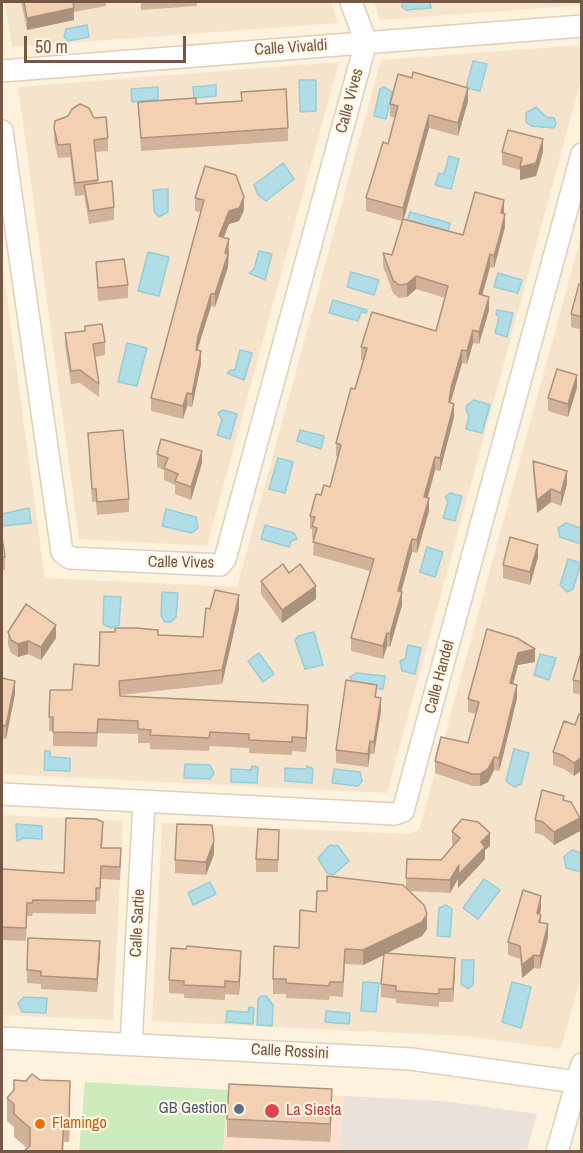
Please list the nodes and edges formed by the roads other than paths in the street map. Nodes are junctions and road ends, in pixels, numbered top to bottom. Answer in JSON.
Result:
{"nodes":[{"id":1,"x":351,"y":2,"type":"edge"},
{"id":2,"x":582,"y":26,"type":"edge"},
{"id":3,"x":366,"y":42,"type":"junction"},
{"id":4,"x":2,"y":71,"type":"edge"},
{"id":5,"x":2,"y":131,"type":"edge"},
{"id":6,"x":582,"y":154,"type":"edge"},
{"id":7,"x":2,"y":794,"type":"edge"},
{"id":8,"x":144,"y":801,"type":"junction"},
{"id":9,"x":2,"y":1038,"type":"edge"},
{"id":10,"x":131,"y":1045,"type":"junction"},
{"id":11,"x":579,"y":1073,"type":"edge"},
{"id":12,"x":557,"y":1152,"type":"edge"}],
"edges":[{"from":1,"to":3,"type":"street"},
{"from":2,"to":3,"type":"street","name":"Calle Vivaldi"},
{"from":3,"to":4,"type":"street","name":"Calle Vivaldi"},
{"from":3,"to":5,"type":"street","name":"Calle Vives"},
{"from":6,"to":8,"type":"street","name":"Calle Handel"},
{"from":7,"to":8,"type":"street","name":"Calle Handel"},
{"from":8,"to":10,"type":"street","name":"Calle Sartie"},
{"from":9,"to":10,"type":"street","name":"Calle Rossini"},
{"from":10,"to":11,"type":"street","name":"Calle Rossini"},
{"from":11,"to":12,"type":"street"}]}
